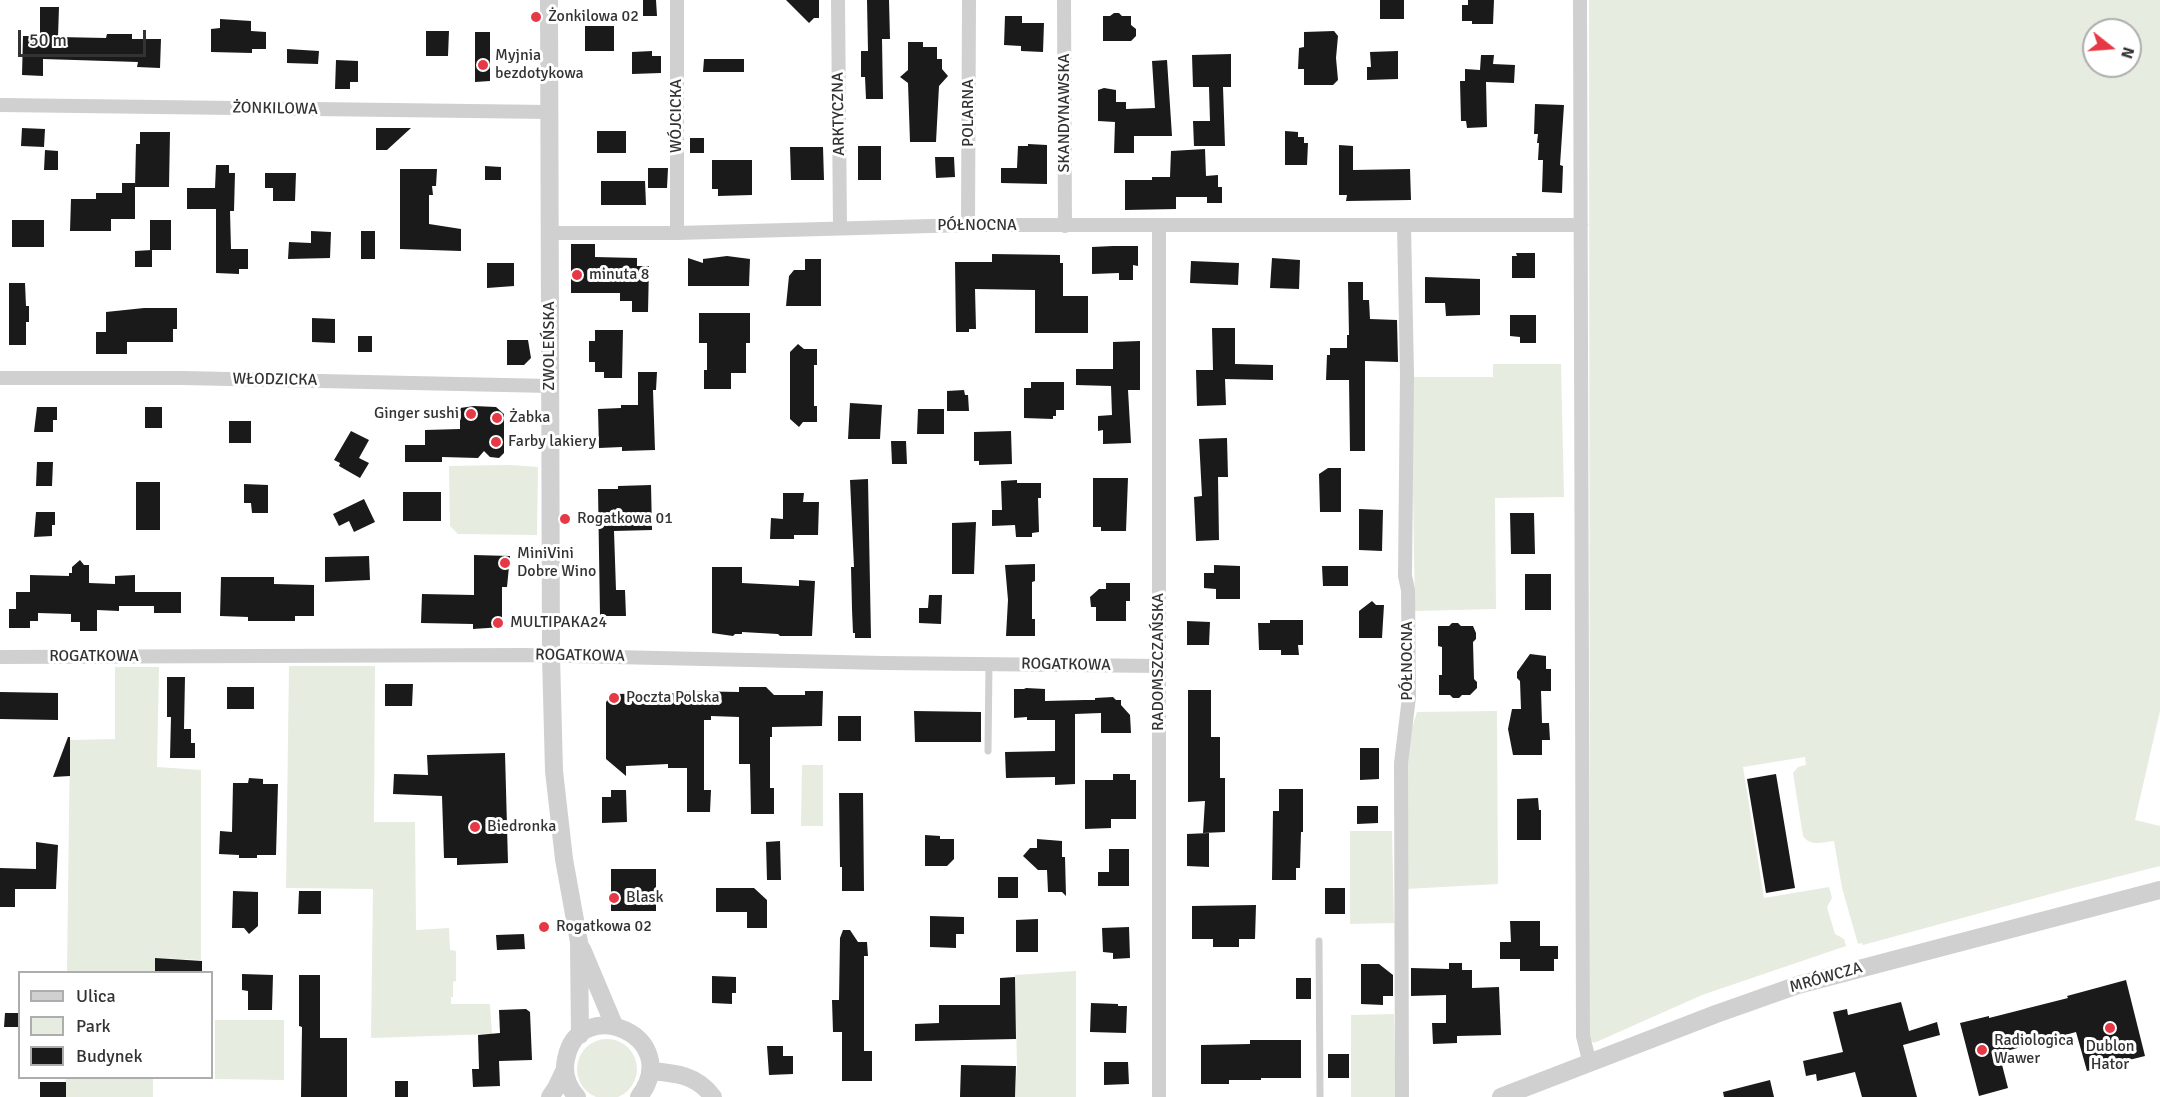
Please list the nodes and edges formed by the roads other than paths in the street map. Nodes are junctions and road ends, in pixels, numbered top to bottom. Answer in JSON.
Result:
{"nodes":[{"id":1,"x":549,"y":0,"type":"edge"},
{"id":2,"x":677,"y":0,"type":"edge"},
{"id":3,"x":838,"y":0,"type":"edge"},
{"id":4,"x":969,"y":0,"type":"edge"},
{"id":5,"x":1064,"y":0,"type":"edge"},
{"id":6,"x":1580,"y":0,"type":"edge"},
{"id":7,"x":0,"y":105,"type":"edge"},
{"id":8,"x":549,"y":112,"type":"junction"},
{"id":9,"x":968,"y":225,"type":"junction"},
{"id":10,"x":1404,"y":225,"type":"junction"},
{"id":11,"x":1581,"y":225,"type":"junction"},
{"id":12,"x":1065,"y":226,"type":"junction"},
{"id":13,"x":1159,"y":226,"type":"junction"},
{"id":14,"x":840,"y":228,"type":"junction"},
{"id":15,"x":677,"y":232,"type":"junction"},
{"id":16,"x":550,"y":233,"type":"junction"},
{"id":17,"x":0,"y":378,"type":"edge"},
{"id":18,"x":550,"y":386,"type":"junction"},
{"id":19,"x":551,"y":656,"type":"junction"},
{"id":20,"x":0,"y":657,"type":"edge"},
{"id":21,"x":989,"y":664,"type":"junction"},
{"id":22,"x":1159,"y":666,"type":"junction"},
{"id":23,"x":988,"y":751,"type":"dead end"},
{"id":24,"x":2160,"y":890,"type":"edge"},
{"id":25,"x":1319,"y":941,"type":"dead end"},
{"id":26,"x":579,"y":942,"type":"junction"},
{"id":27,"x":614,"y":1025,"type":"junction"},
{"id":28,"x":580,"y":1035,"type":"junction"},
{"id":29,"x":1590,"y":1064,"type":"junction"},
{"id":30,"x":565,"y":1069,"type":"junction"},
{"id":31,"x":650,"y":1071,"type":"junction"},
{"id":32,"x":550,"y":1097,"type":"edge"},
{"id":33,"x":577,"y":1097,"type":"edge"},
{"id":34,"x":640,"y":1097,"type":"edge"},
{"id":35,"x":713,"y":1097,"type":"edge"},
{"id":36,"x":1159,"y":1097,"type":"edge"},
{"id":37,"x":1320,"y":1097,"type":"edge"},
{"id":38,"x":1402,"y":1097,"type":"edge"},
{"id":39,"x":1501,"y":1097,"type":"edge"}],
"edges":[{"from":1,"to":8,"type":"street","name":"ZWOLEŃSKA"},
{"from":2,"to":15,"type":"street","name":"WÓJCICKA"},
{"from":3,"to":14,"type":"street","name":"ARKTYCZNA"},
{"from":4,"to":9,"type":"street","name":"POLARNA"},
{"from":5,"to":12,"type":"street","name":"SKANDYNAWSKA"},
{"from":6,"to":11,"type":"street"},
{"from":7,"to":8,"type":"street","name":"ŻONKILOWA"},
{"from":8,"to":16,"type":"street","name":"ZWOLEŃSKA"},
{"from":9,"to":12,"type":"street","name":"PÓŁNOCNA"},
{"from":9,"to":14,"type":"street","name":"PÓŁNOCNA"},
{"from":10,"to":11,"type":"street","name":"PÓŁNOCNA"},
{"from":10,"to":13,"type":"street","name":"PÓŁNOCNA"},
{"from":10,"to":38,"type":"street","name":"PÓŁNOCNA"},
{"from":11,"to":29,"type":"street"},
{"from":12,"to":13,"type":"street","name":"PÓŁNOCNA"},
{"from":13,"to":22,"type":"street","name":"RADOMSZCZAŃSKA"},
{"from":14,"to":15,"type":"street","name":"PÓŁNOCNA"},
{"from":15,"to":16,"type":"street","name":"PÓŁNOCNA"},
{"from":16,"to":18,"type":"street","name":"ZWOLEŃSKA"},
{"from":17,"to":18,"type":"street","name":"WŁODZICKA"},
{"from":18,"to":19,"type":"street","name":"ZWOLEŃSKA"},
{"from":19,"to":20,"type":"street","name":"ROGATKOWA"},
{"from":19,"to":21,"type":"street","name":"ROGATKOWA"},
{"from":19,"to":26,"type":"street","name":"ZWOLEŃSKA"},
{"from":21,"to":22,"type":"street","name":"ROGATKOWA"},
{"from":21,"to":23,"type":"lane"},
{"from":22,"to":36,"type":"street","name":"RADOMSZCZAŃSKA"},
{"from":24,"to":29,"type":"street","name":"MRÓWCZA"},
{"from":25,"to":37,"type":"lane"},
{"from":26,"to":27,"type":"street","name":"ZWOLEŃSKA"},
{"from":26,"to":28,"type":"street","name":"ZWOLEŃSKA"},
{"from":27,"to":28,"type":"street"},
{"from":27,"to":31,"type":"street"},
{"from":28,"to":30,"type":"street"},
{"from":29,"to":39,"type":"street","name":"MRÓWCZA"},
{"from":30,"to":32,"type":"street"},
{"from":30,"to":33,"type":"street"},
{"from":31,"to":34,"type":"street"},
{"from":31,"to":35,"type":"street"}]}
